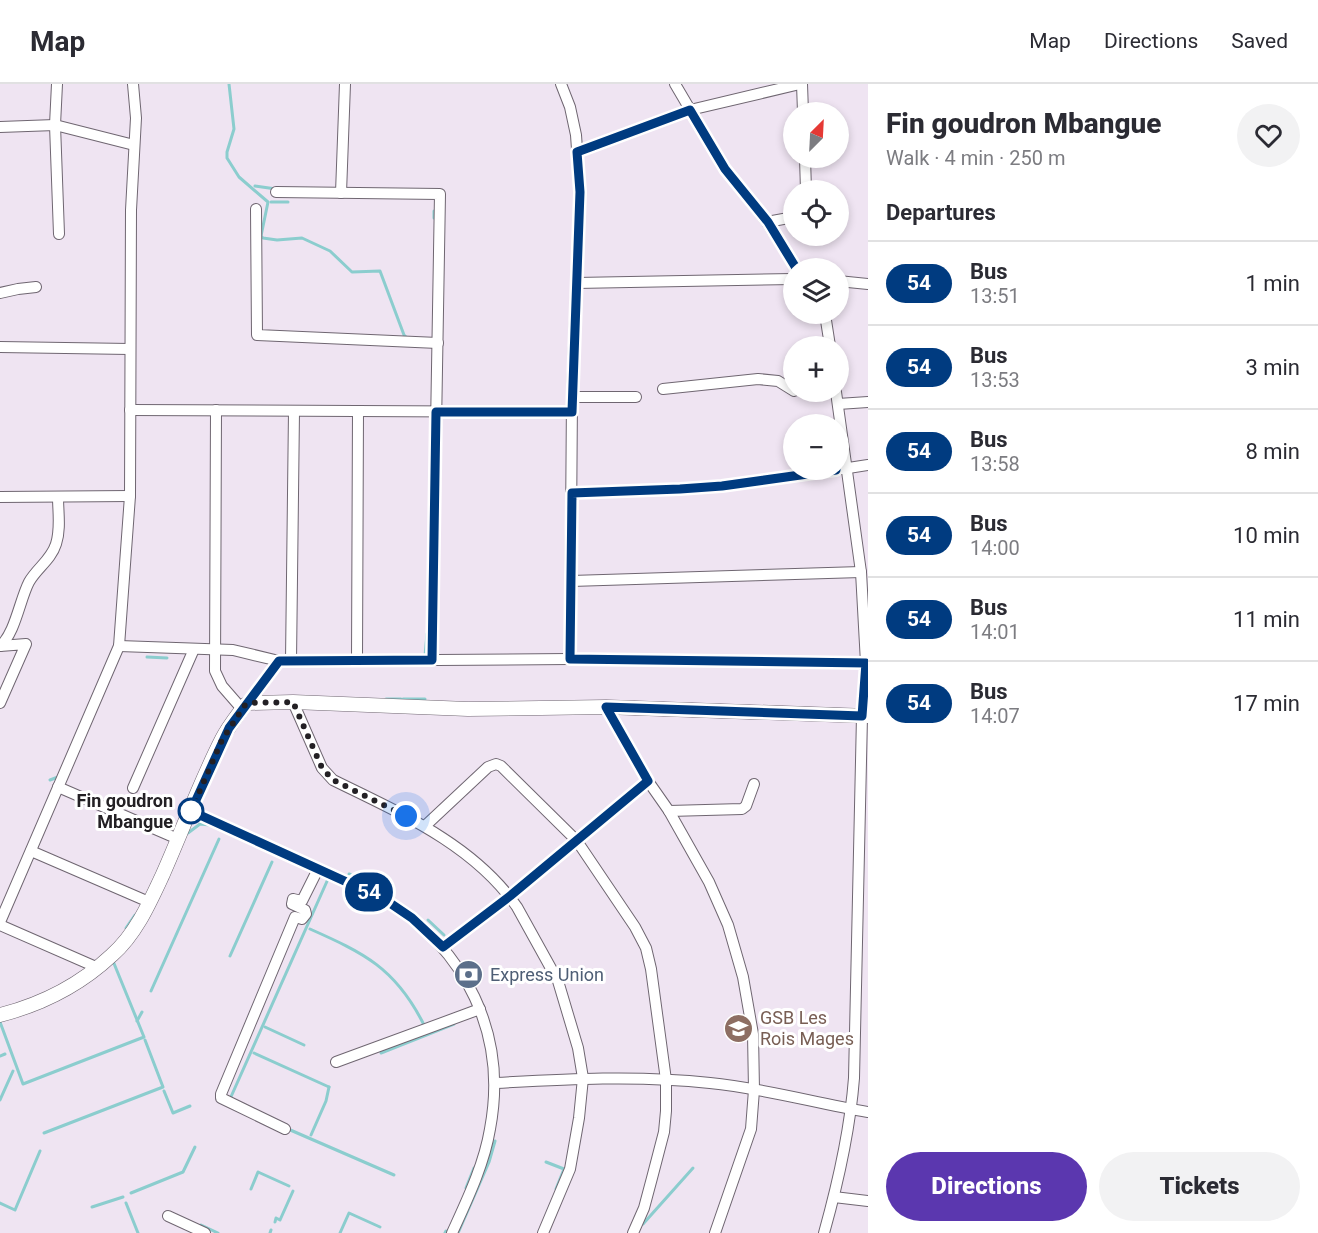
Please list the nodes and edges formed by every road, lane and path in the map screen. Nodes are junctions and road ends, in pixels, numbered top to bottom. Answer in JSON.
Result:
{"nodes":[{"id":1,"x":57,"y":84,"type":"edge"},
{"id":2,"x":133,"y":84,"type":"edge"},
{"id":3,"x":345,"y":84,"type":"edge"},
{"id":4,"x":561,"y":84,"type":"edge"},
{"id":5,"x":675,"y":84,"type":"edge"},
{"id":6,"x":801,"y":84,"type":"edge"},
{"id":7,"x":802,"y":102,"type":"edge"},
{"id":8,"x":690,"y":110,"type":"junction"},
{"id":9,"x":55,"y":125,"type":"junction"},
{"id":10,"x":0,"y":128,"type":"edge"},
{"id":11,"x":134,"y":145,"type":"junction"},
{"id":12,"x":577,"y":152,"type":"junction"},
{"id":13,"x":276,"y":192,"type":"dead end"},
{"id":14,"x":341,"y":193,"type":"junction"},
{"id":15,"x":256,"y":209,"type":"dead end"},
{"id":16,"x":783,"y":220,"type":"edge"},
{"id":17,"x":768,"y":222,"type":"junction"},
{"id":18,"x":59,"y":234,"type":"dead end"},
{"id":19,"x":790,"y":258,"type":"edge"},
{"id":20,"x":783,"y":279,"type":"edge"},
{"id":21,"x":576,"y":283,"type":"junction"},
{"id":22,"x":849,"y":283,"type":"edge"},
{"id":23,"x":868,"y":284,"type":"edge"},
{"id":24,"x":36,"y":287,"type":"dead end"},
{"id":25,"x":0,"y":293,"type":"edge"},
{"id":26,"x":438,"y":344,"type":"junction"},
{"id":27,"x":0,"y":348,"type":"edge"},
{"id":28,"x":130,"y":349,"type":"junction"},
{"id":29,"x":783,"y":384,"type":"edge"},
{"id":30,"x":663,"y":389,"type":"dead end"},
{"id":31,"x":636,"y":397,"type":"dead end"},
{"id":32,"x":572,"y":398,"type":"junction"},
{"id":33,"x":868,"y":402,"type":"edge"},
{"id":34,"x":838,"y":404,"type":"joint"},
{"id":35,"x":130,"y":410,"type":"junction"},
{"id":36,"x":216,"y":410,"type":"junction"},
{"id":37,"x":294,"y":411,"type":"junction"},
{"id":38,"x":358,"y":411,"type":"junction"},
{"id":39,"x":436,"y":412,"type":"junction"},
{"id":40,"x":572,"y":412,"type":"junction"},
{"id":41,"x":838,"y":414,"type":"edge"},
{"id":42,"x":868,"y":465,"type":"edge"},
{"id":43,"x":849,"y":468,"type":"edge"},
{"id":44,"x":783,"y":477,"type":"edge"},
{"id":45,"x":843,"y":480,"type":"edge"},
{"id":46,"x":572,"y":493,"type":"junction"},
{"id":47,"x":130,"y":496,"type":"junction"},
{"id":48,"x":0,"y":497,"type":"edge"},
{"id":49,"x":58,"y":497,"type":"junction"},
{"id":50,"x":864,"y":557,"type":"edge"},
{"id":51,"x":861,"y":572,"type":"junction"},
{"id":52,"x":571,"y":581,"type":"junction"},
{"id":53,"x":0,"y":646,"type":"edge"},
{"id":54,"x":119,"y":646,"type":"junction"},
{"id":55,"x":194,"y":649,"type":"junction"},
{"id":56,"x":214,"y":649,"type":"junction"},
{"id":57,"x":570,"y":659,"type":"junction"},
{"id":58,"x":357,"y":660,"type":"junction"},
{"id":59,"x":432,"y":660,"type":"junction"},
{"id":60,"x":279,"y":661,"type":"junction"},
{"id":61,"x":291,"y":661,"type":"junction"},
{"id":62,"x":867,"y":663,"type":"edge"},
{"id":63,"x":293,"y":702,"type":"junction"},
{"id":64,"x":0,"y":703,"type":"edge"},
{"id":65,"x":246,"y":706,"type":"junction"},
{"id":66,"x":606,"y":707,"type":"junction"},
{"id":67,"x":865,"y":716,"type":"edge"},
{"id":68,"x":648,"y":781,"type":"junction"},
{"id":69,"x":754,"y":784,"type":"dead end"},
{"id":70,"x":58,"y":787,"type":"junction"},
{"id":71,"x":134,"y":788,"type":"dead end"},
{"id":72,"x":864,"y":800,"type":"edge"},
{"id":73,"x":191,"y":811,"type":"junction"},
{"id":74,"x":669,"y":811,"type":"junction"},
{"id":75,"x":425,"y":826,"type":"junction"},
{"id":76,"x":178,"y":839,"type":"junction"},
{"id":77,"x":577,"y":841,"type":"junction"},
{"id":78,"x":31,"y":851,"type":"junction"},
{"id":79,"x":318,"y":869,"type":"junction"},
{"id":80,"x":510,"y":896,"type":"junction"},
{"id":81,"x":149,"y":903,"type":"junction"},
{"id":82,"x":0,"y":923,"type":"edge"},
{"id":83,"x":443,"y":947,"type":"junction"},
{"id":84,"x":96,"y":968,"type":"junction"},
{"id":85,"x":480,"y":1009,"type":"junction"},
{"id":86,"x":0,"y":1015,"type":"edge"},
{"id":87,"x":336,"y":1062,"type":"dead end"},
{"id":88,"x":583,"y":1078,"type":"junction"},
{"id":89,"x":666,"y":1080,"type":"junction"},
{"id":90,"x":495,"y":1083,"type":"junction"},
{"id":91,"x":754,"y":1090,"type":"junction"},
{"id":92,"x":852,"y":1109,"type":"junction"},
{"id":93,"x":868,"y":1112,"type":"edge"},
{"id":94,"x":285,"y":1128,"type":"dead end"},
{"id":95,"x":834,"y":1197,"type":"junction"},
{"id":96,"x":868,"y":1201,"type":"edge"},
{"id":97,"x":168,"y":1216,"type":"dead end"},
{"id":98,"x":205,"y":1233,"type":"edge"},
{"id":99,"x":452,"y":1233,"type":"edge"},
{"id":100,"x":543,"y":1233,"type":"edge"},
{"id":101,"x":633,"y":1233,"type":"edge"},
{"id":102,"x":714,"y":1233,"type":"edge"},
{"id":103,"x":824,"y":1233,"type":"edge"}],
"edges":[{"from":1,"to":9,"type":"street"},
{"from":2,"to":11,"type":"street"},
{"from":3,"to":14,"type":"street"},
{"from":4,"to":12,"type":"street"},
{"from":5,"to":8,"type":"street"},
{"from":6,"to":7,"type":"street"},
{"from":6,"to":8,"type":"street"},
{"from":8,"to":12,"type":"street"},
{"from":8,"to":17,"type":"street"},
{"from":9,"to":10,"type":"street"},
{"from":9,"to":11,"type":"street"},
{"from":9,"to":18,"type":"street"},
{"from":11,"to":28,"type":"street"},
{"from":12,"to":21,"type":"street"},
{"from":13,"to":14,"type":"street"},
{"from":14,"to":26,"type":"street"},
{"from":15,"to":26,"type":"street"},
{"from":16,"to":17,"type":"street"},
{"from":17,"to":19,"type":"street"},
{"from":20,"to":21,"type":"street"},
{"from":21,"to":32,"type":"street"},
{"from":22,"to":23,"type":"street"},
{"from":24,"to":25,"type":"street"},
{"from":26,"to":39,"type":"street"},
{"from":27,"to":28,"type":"street"},
{"from":28,"to":35,"type":"street"},
{"from":29,"to":30,"type":"street"},
{"from":31,"to":32,"type":"street"},
{"from":32,"to":40,"type":"street"},
{"from":33,"to":34,"type":"street"},
{"from":34,"to":41,"type":"street"},
{"from":35,"to":36,"type":"street"},
{"from":35,"to":47,"type":"street"},
{"from":36,"to":37,"type":"street"},
{"from":36,"to":56,"type":"street"},
{"from":37,"to":38,"type":"street"},
{"from":37,"to":61,"type":"street"},
{"from":38,"to":39,"type":"street"},
{"from":38,"to":58,"type":"street"},
{"from":39,"to":40,"type":"street"},
{"from":39,"to":59,"type":"street"},
{"from":40,"to":46,"type":"street"},
{"from":42,"to":43,"type":"street"},
{"from":44,"to":46,"type":"street"},
{"from":45,"to":50,"type":"street"},
{"from":46,"to":52,"type":"street"},
{"from":47,"to":49,"type":"street"},
{"from":47,"to":54,"type":"street"},
{"from":48,"to":49,"type":"street"},
{"from":49,"to":53,"type":"street"},
{"from":50,"to":51,"type":"street"},
{"from":51,"to":52,"type":"street"},
{"from":51,"to":62,"type":"street"},
{"from":52,"to":57,"type":"street"},
{"from":53,"to":64,"type":"street"},
{"from":54,"to":55,"type":"street"},
{"from":54,"to":70,"type":"street"},
{"from":55,"to":56,"type":"street"},
{"from":55,"to":71,"type":"street"},
{"from":56,"to":60,"type":"street"},
{"from":56,"to":65,"type":"street"},
{"from":57,"to":59,"type":"street"},
{"from":57,"to":62,"type":"street"},
{"from":58,"to":59,"type":"street"},
{"from":58,"to":61,"type":"street"},
{"from":60,"to":61,"type":"street"},
{"from":60,"to":65,"type":"street"},
{"from":62,"to":67,"type":"street"},
{"from":63,"to":65,"type":"main road"},
{"from":63,"to":66,"type":"main road"},
{"from":63,"to":75,"type":"street"},
{"from":65,"to":73,"type":"main road"},
{"from":66,"to":67,"type":"main road"},
{"from":66,"to":68,"type":"street"},
{"from":67,"to":72,"type":"street"},
{"from":68,"to":74,"type":"street"},
{"from":68,"to":77,"type":"street"},
{"from":69,"to":74,"type":"street"},
{"from":70,"to":76,"type":"street"},
{"from":70,"to":78,"type":"street"},
{"from":72,"to":92,"type":"street"},
{"from":73,"to":76,"type":"main road"},
{"from":73,"to":79,"type":"street"},
{"from":74,"to":91,"type":"street"},
{"from":75,"to":77,"type":"street"},
{"from":75,"to":80,"type":"street"},
{"from":76,"to":81,"type":"main road"},
{"from":77,"to":80,"type":"street"},
{"from":77,"to":89,"type":"street"},
{"from":78,"to":81,"type":"street"},
{"from":78,"to":82,"type":"street"},
{"from":79,"to":83,"type":"street"},
{"from":79,"to":94,"type":"street"},
{"from":80,"to":83,"type":"street"},
{"from":80,"to":88,"type":"street"},
{"from":81,"to":84,"type":"main road"},
{"from":82,"to":84,"type":"street"},
{"from":83,"to":85,"type":"street"},
{"from":84,"to":86,"type":"main road"},
{"from":85,"to":87,"type":"street"},
{"from":85,"to":90,"type":"street"},
{"from":88,"to":89,"type":"street"},
{"from":88,"to":90,"type":"street"},
{"from":88,"to":100,"type":"street"},
{"from":89,"to":91,"type":"street"},
{"from":89,"to":101,"type":"street"},
{"from":90,"to":99,"type":"street"},
{"from":91,"to":92,"type":"street"},
{"from":91,"to":102,"type":"street"},
{"from":92,"to":93,"type":"street"},
{"from":92,"to":95,"type":"street"},
{"from":95,"to":96,"type":"street"},
{"from":95,"to":103,"type":"street"},
{"from":97,"to":98,"type":"street"}]}
